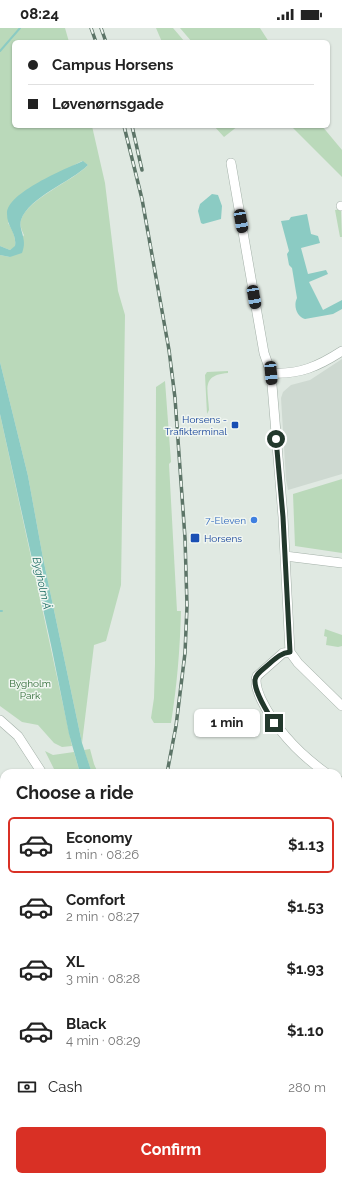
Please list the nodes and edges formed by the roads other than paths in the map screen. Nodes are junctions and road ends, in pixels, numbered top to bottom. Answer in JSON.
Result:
{"nodes":[{"id":1,"x":231,"y":163,"type":"dead end"},
{"id":2,"x":342,"y":351,"type":"edge"},
{"id":3,"x":271,"y":373,"type":"junction"},
{"id":4,"x":285,"y":556,"type":"junction"},
{"id":5,"x":342,"y":563,"type":"edge"},
{"id":6,"x":290,"y":652,"type":"junction"},
{"id":7,"x":342,"y":706,"type":"edge"},
{"id":8,"x":0,"y":720,"type":"edge"},
{"id":9,"x":39,"y":769,"type":"edge"},
{"id":10,"x":321,"y":769,"type":"edge"}],
"edges":[{"from":1,"to":3,"type":"street"},
{"from":2,"to":3,"type":"street"},
{"from":3,"to":4,"type":"street"},
{"from":4,"to":5,"type":"street"},
{"from":4,"to":6,"type":"street"},
{"from":6,"to":7,"type":"street"},
{"from":6,"to":10,"type":"street"},
{"from":8,"to":9,"type":"street"}]}
